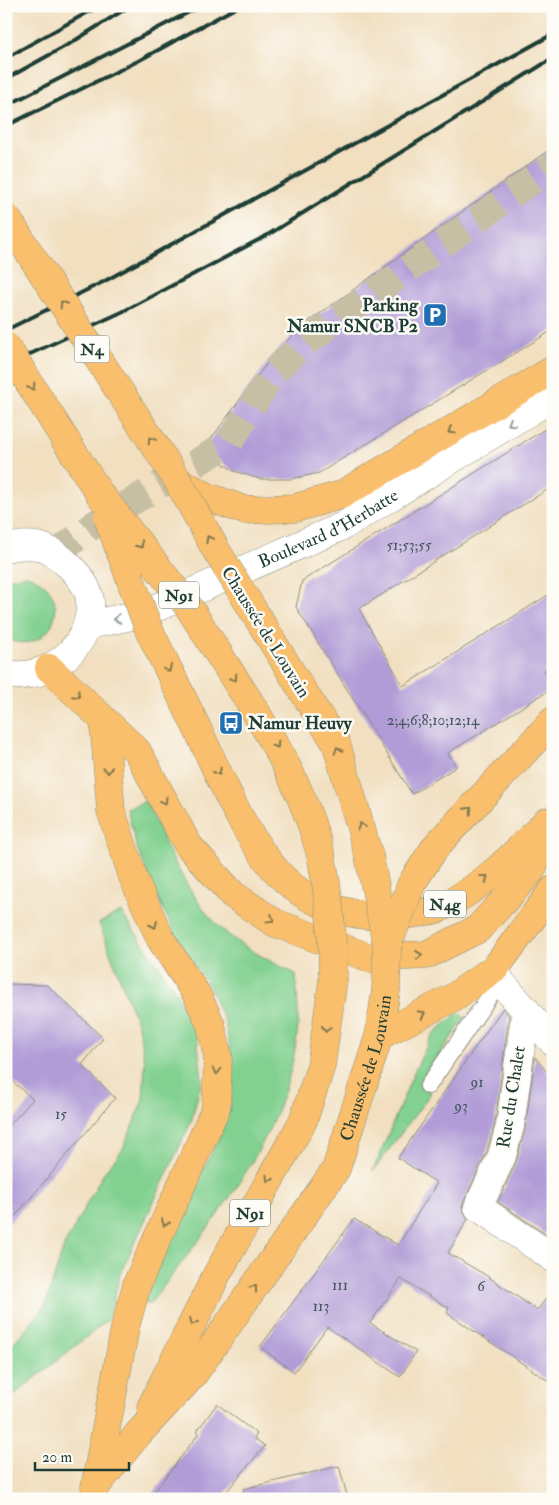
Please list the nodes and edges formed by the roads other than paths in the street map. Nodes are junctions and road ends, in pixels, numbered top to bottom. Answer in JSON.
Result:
{"nodes":[{"id":1,"x":6,"y":217,"type":"edge"},
{"id":2,"x":6,"y":346,"type":"edge"},
{"id":3,"x":553,"y":370,"type":"edge"},
{"id":4,"x":553,"y":397,"type":"edge"},
{"id":5,"x":178,"y":481,"type":"junction"},
{"id":6,"x":99,"y":493,"type":"junction"},
{"id":7,"x":6,"y":548,"type":"edge"},
{"id":8,"x":87,"y":625,"type":"junction"},
{"id":9,"x":49,"y":668,"type":"junction"},
{"id":10,"x":6,"y":674,"type":"edge"},
{"id":11,"x":553,"y":721,"type":"edge"},
{"id":12,"x":104,"y":722,"type":"junction"},
{"id":13,"x":553,"y":814,"type":"edge"},
{"id":14,"x":553,"y":820,"type":"edge"},
{"id":15,"x":553,"y":890,"type":"edge"},
{"id":16,"x":387,"y":946,"type":"junction"},
{"id":17,"x":498,"y":974,"type":"junction"},
{"id":18,"x":526,"y":1010,"type":"junction"},
{"id":19,"x":379,"y":1036,"type":"junction"},
{"id":20,"x":553,"y":1042,"type":"edge"},
{"id":21,"x":428,"y":1086,"type":"dead end"},
{"id":22,"x":553,"y":1258,"type":"edge"},
{"id":23,"x":137,"y":1436,"type":"junction"},
{"id":24,"x":91,"y":1493,"type":"edge"}],
"edges":[{"from":5,"to":1,"type":"main road","number":"N4","one_way":true,"bridge":true},
{"from":2,"to":6,"type":"main road","one_way":true,"bridge":true},
{"from":3,"to":5,"type":"main road","number":"N4","one_way":true},
{"from":4,"to":8,"type":"street","name":"Boulevard d'Herbatte","one_way":true},
{"from":16,"to":5,"type":"main road","name":"Chaussée de Louvain","number":"N91","one_way":true,"bridge":true},
{"from":6,"to":13,"type":"main road","number":"N4g","one_way":true,"bridge":true},
{"from":6,"to":23,"type":"main road","number":"N91","one_way":true,"bridge":true},
{"from":7,"to":8,"type":"street"},
{"from":8,"to":9,"type":"street"},
{"from":9,"to":10,"type":"street"},
{"from":9,"to":12,"type":"main road","one_way":true},
{"from":16,"to":11,"type":"main road","one_way":true,"bridge":true},
{"from":12,"to":14,"type":"main road","one_way":true},
{"from":12,"to":24,"type":"main road","one_way":true},
{"from":15,"to":17,"type":"main road"},
{"from":16,"to":19,"type":"main road","name":"Chaussée de Louvain","number":"N91","bridge":true},
{"from":17,"to":18,"type":"street"},
{"from":19,"to":17,"type":"main road","one_way":true},
{"from":17,"to":21,"type":"lane"},
{"from":18,"to":20,"type":"street"},
{"from":18,"to":22,"type":"street","name":"Rue du Chalet"},
{"from":23,"to":19,"type":"main road","name":"Chaussée de Louvain","number":"N91","one_way":true},
{"from":23,"to":24,"type":"main road","name":"Chaussée de Louvain","number":"N91"}]}
